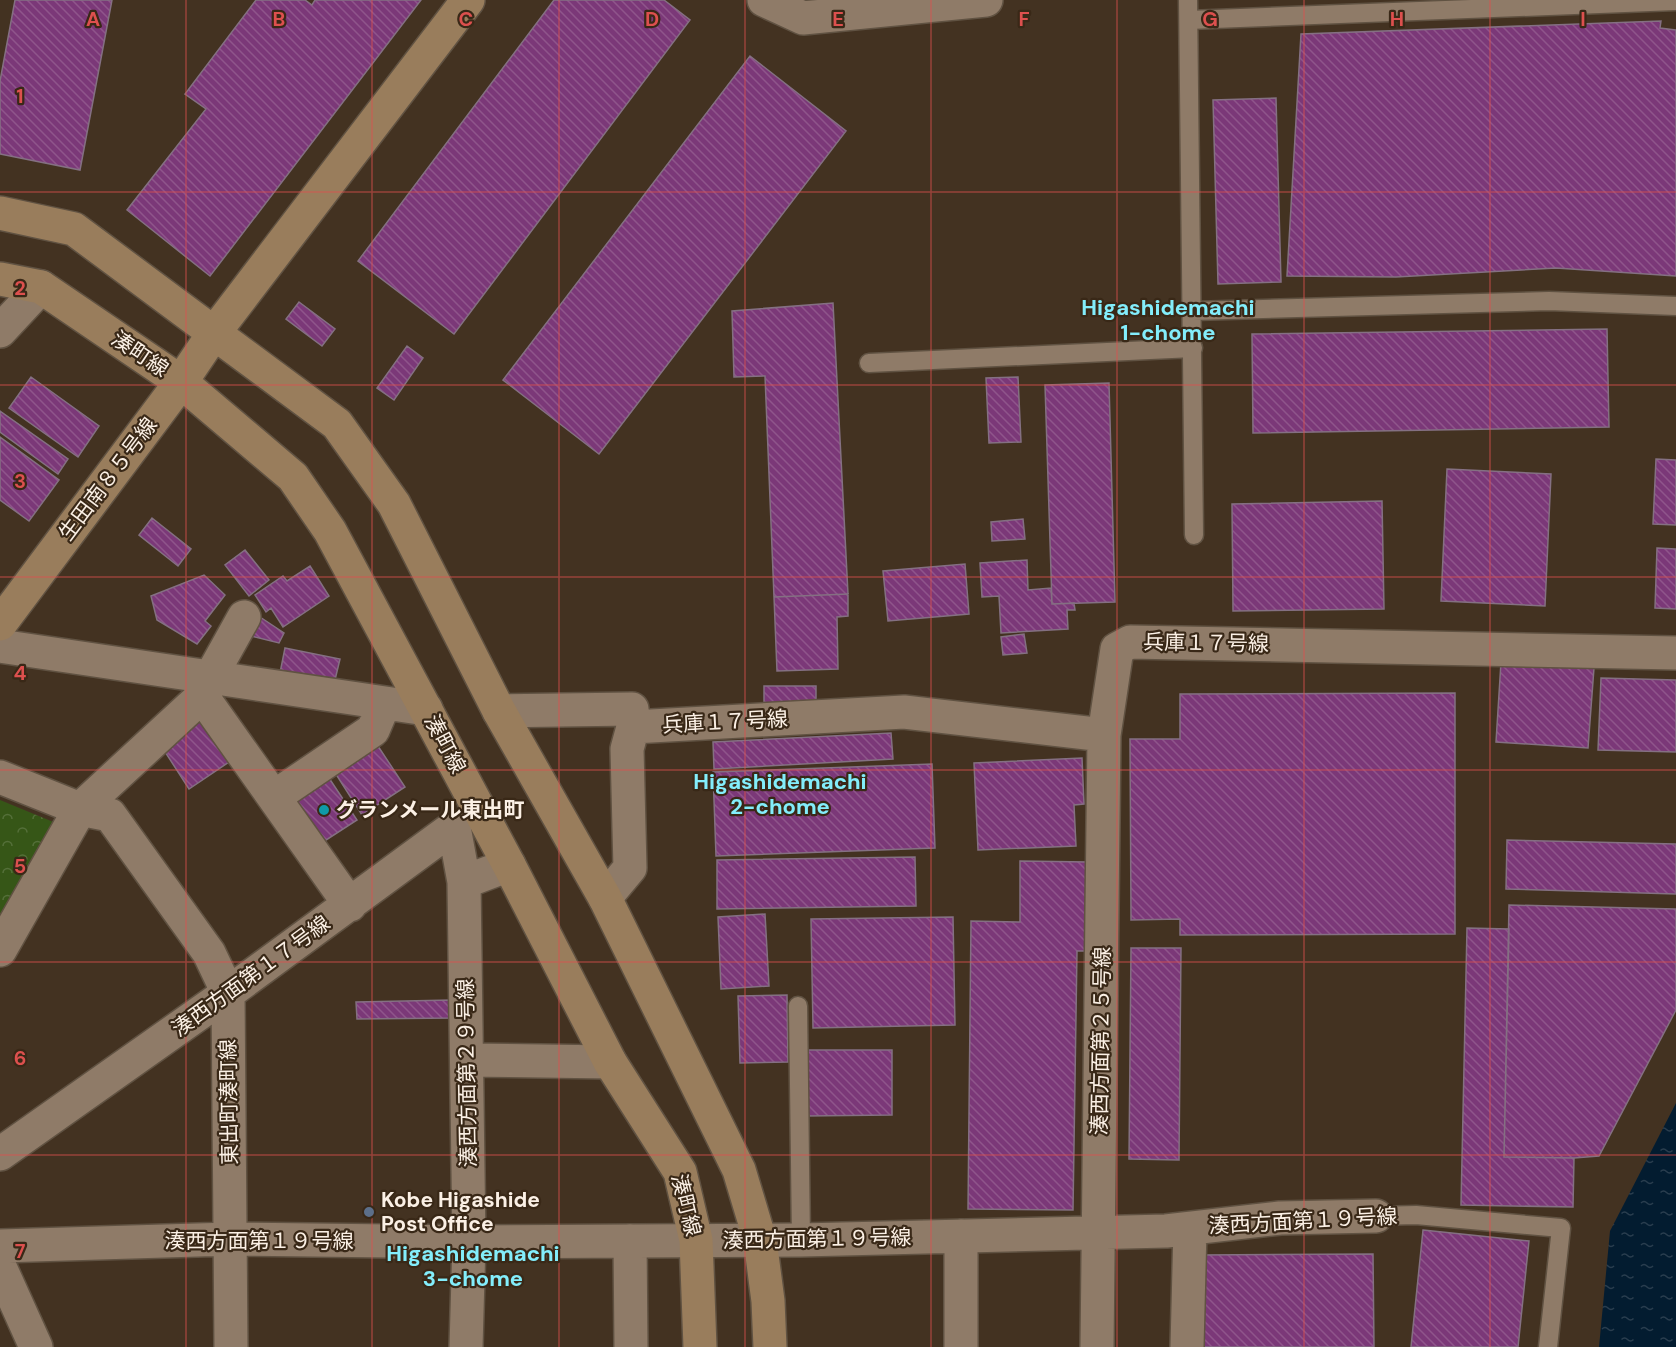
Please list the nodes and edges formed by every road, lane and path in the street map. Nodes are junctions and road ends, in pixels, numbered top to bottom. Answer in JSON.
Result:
{"nodes":[{"id":1,"x":468,"y":0,"type":"edge"},
{"id":2,"x":764,"y":0,"type":"edge"},
{"id":3,"x":986,"y":0,"type":"edge"},
{"id":4,"x":1188,"y":0,"type":"edge"},
{"id":5,"x":1676,"y":1,"type":"edge"},
{"id":6,"x":1189,"y":20,"type":"junction"},
{"id":7,"x":0,"y":213,"type":"edge"},
{"id":8,"x":0,"y":279,"type":"edge"},
{"id":9,"x":41,"y":286,"type":"junction"},
{"id":10,"x":1676,"y":306,"type":"edge"},
{"id":11,"x":1193,"y":311,"type":"junction"},
{"id":12,"x":0,"y":331,"type":"edge"},
{"id":13,"x":214,"y":333,"type":"junction"},
{"id":14,"x":1193,"y":348,"type":"junction"},
{"id":15,"x":869,"y":363,"type":"dead end"},
{"id":16,"x":181,"y":382,"type":"junction"},
{"id":17,"x":1194,"y":535,"type":"dead end"},
{"id":18,"x":244,"y":617,"type":"dead end"},
{"id":19,"x":0,"y":624,"type":"edge"},
{"id":20,"x":0,"y":646,"type":"edge"},
{"id":21,"x":1676,"y":653,"type":"edge"},
{"id":22,"x":204,"y":689,"type":"junction"},
{"id":23,"x":384,"y":704,"type":"junction"},
{"id":24,"x":426,"y":709,"type":"junction"},
{"id":25,"x":499,"y":711,"type":"junction"},
{"id":26,"x":633,"y":727,"type":"junction"},
{"id":27,"x":1104,"y":735,"type":"junction"},
{"id":28,"x":0,"y":777,"type":"edge"},
{"id":29,"x":274,"y":797,"type":"junction"},
{"id":30,"x":80,"y":809,"type":"junction"},
{"id":31,"x":509,"y":866,"type":"junction"},
{"id":32,"x":464,"y":882,"type":"junction"},
{"id":33,"x":605,"y":898,"type":"junction"},
{"id":34,"x":350,"y":905,"type":"junction"},
{"id":35,"x":0,"y":950,"type":"edge"},
{"id":36,"x":228,"y":993,"type":"junction"},
{"id":37,"x":798,"y":1006,"type":"dead end"},
{"id":38,"x":467,"y":1060,"type":"junction"},
{"id":39,"x":610,"y":1062,"type":"junction"},
{"id":40,"x":0,"y":1155,"type":"edge"},
{"id":41,"x":1376,"y":1216,"type":"joint"},
{"id":42,"x":1190,"y":1229,"type":"junction"},
{"id":43,"x":1099,"y":1233,"type":"junction"},
{"id":44,"x":961,"y":1236,"type":"junction"},
{"id":45,"x":230,"y":1239,"type":"junction"},
{"id":46,"x":696,"y":1240,"type":"junction"},
{"id":47,"x":760,"y":1240,"type":"junction"},
{"id":48,"x":801,"y":1240,"type":"junction"},
{"id":49,"x":630,"y":1241,"type":"junction"},
{"id":50,"x":469,"y":1242,"type":"junction"},
{"id":51,"x":0,"y":1246,"type":"edge"},
{"id":52,"x":0,"y":1267,"type":"edge"},
{"id":53,"x":36,"y":1347,"type":"edge"},
{"id":54,"x":231,"y":1347,"type":"edge"},
{"id":55,"x":466,"y":1347,"type":"edge"},
{"id":56,"x":631,"y":1347,"type":"edge"},
{"id":57,"x":700,"y":1347,"type":"edge"},
{"id":58,"x":752,"y":1347,"type":"edge"},
{"id":59,"x":770,"y":1347,"type":"edge"},
{"id":60,"x":961,"y":1347,"type":"edge"},
{"id":61,"x":1097,"y":1347,"type":"edge"},
{"id":62,"x":1186,"y":1347,"type":"edge"},
{"id":63,"x":1548,"y":1347,"type":"edge"}],
"edges":[{"from":1,"to":13,"type":"street","name":"生田南８５号線"},
{"from":2,"to":3,"type":"street"},
{"from":4,"to":6,"type":"lane"},
{"from":5,"to":6,"type":"lane"},
{"from":6,"to":11,"type":"lane"},
{"from":7,"to":13,"type":"street"},
{"from":8,"to":9,"type":"street","name":"湊町線"},
{"from":9,"to":12,"type":"street"},
{"from":9,"to":16,"type":"street","name":"湊町線"},
{"from":10,"to":11,"type":"lane"},
{"from":11,"to":14,"type":"lane"},
{"from":13,"to":16,"type":"street","name":"生田南８５号線"},
{"from":13,"to":25,"type":"street"},
{"from":14,"to":15,"type":"lane"},
{"from":14,"to":17,"type":"lane"},
{"from":16,"to":19,"type":"street","name":"生田南８５号線"},
{"from":16,"to":24,"type":"street","name":"湊町線"},
{"from":18,"to":22,"type":"street"},
{"from":20,"to":22,"type":"street"},
{"from":21,"to":27,"type":"street","name":"兵庫１７号線"},
{"from":22,"to":23,"type":"street"},
{"from":22,"to":29,"type":"street"},
{"from":22,"to":30,"type":"street"},
{"from":23,"to":24,"type":"street"},
{"from":23,"to":29,"type":"street"},
{"from":24,"to":31,"type":"street","name":"湊町線"},
{"from":25,"to":26,"type":"street"},
{"from":25,"to":33,"type":"street"},
{"from":26,"to":27,"type":"street","name":"兵庫１７号線"},
{"from":26,"to":33,"type":"street"},
{"from":27,"to":43,"type":"street","name":"湊西方面第２５号線"},
{"from":28,"to":30,"type":"street","name":"東出町湊町線"},
{"from":29,"to":34,"type":"street"},
{"from":30,"to":35,"type":"street"},
{"from":30,"to":36,"type":"street","name":"東出町湊町線"},
{"from":31,"to":32,"type":"street"},
{"from":31,"to":39,"type":"street","name":"湊町線"},
{"from":32,"to":34,"type":"street","name":"湊西方面第１７号線"},
{"from":32,"to":38,"type":"street","name":"湊西方面第２９号線"},
{"from":33,"to":47,"type":"street"},
{"from":34,"to":36,"type":"street","name":"湊西方面第１７号線"},
{"from":36,"to":40,"type":"street","name":"湊西方面第１７号線"},
{"from":36,"to":45,"type":"street","name":"東出町湊町線"},
{"from":37,"to":48,"type":"lane"},
{"from":38,"to":39,"type":"street"},
{"from":38,"to":50,"type":"street","name":"湊西方面第２９号線"},
{"from":39,"to":46,"type":"street","name":"湊町線"},
{"from":41,"to":42,"type":"street","name":"湊西方面第１９号線"},
{"from":41,"to":63,"type":"lane","name":"湊西方面第１９号線"},
{"from":42,"to":43,"type":"street","name":"湊西方面第１９号線"},
{"from":42,"to":62,"type":"street"},
{"from":43,"to":44,"type":"street","name":"湊西方面第１９号線"},
{"from":43,"to":61,"type":"street","name":"湊西方面第２５号線"},
{"from":44,"to":48,"type":"street","name":"湊西方面第１９号線"},
{"from":44,"to":60,"type":"street"},
{"from":45,"to":50,"type":"street","name":"湊西方面第１９号線"},
{"from":45,"to":51,"type":"street","name":"湊西方面第１９号線"},
{"from":45,"to":54,"type":"street","name":"東出町湊町線"},
{"from":46,"to":47,"type":"street","name":"湊西方面第１９号線"},
{"from":46,"to":49,"type":"street","name":"湊西方面第１９号線"},
{"from":46,"to":57,"type":"street","name":"湊町線"},
{"from":47,"to":48,"type":"street","name":"湊西方面第１９号線"},
{"from":47,"to":58,"type":"street"},
{"from":47,"to":59,"type":"street"},
{"from":49,"to":50,"type":"street","name":"湊西方面第１９号線"},
{"from":49,"to":56,"type":"street"},
{"from":50,"to":55,"type":"street","name":"湊西方面第２９号線"},
{"from":52,"to":53,"type":"street"}]}
